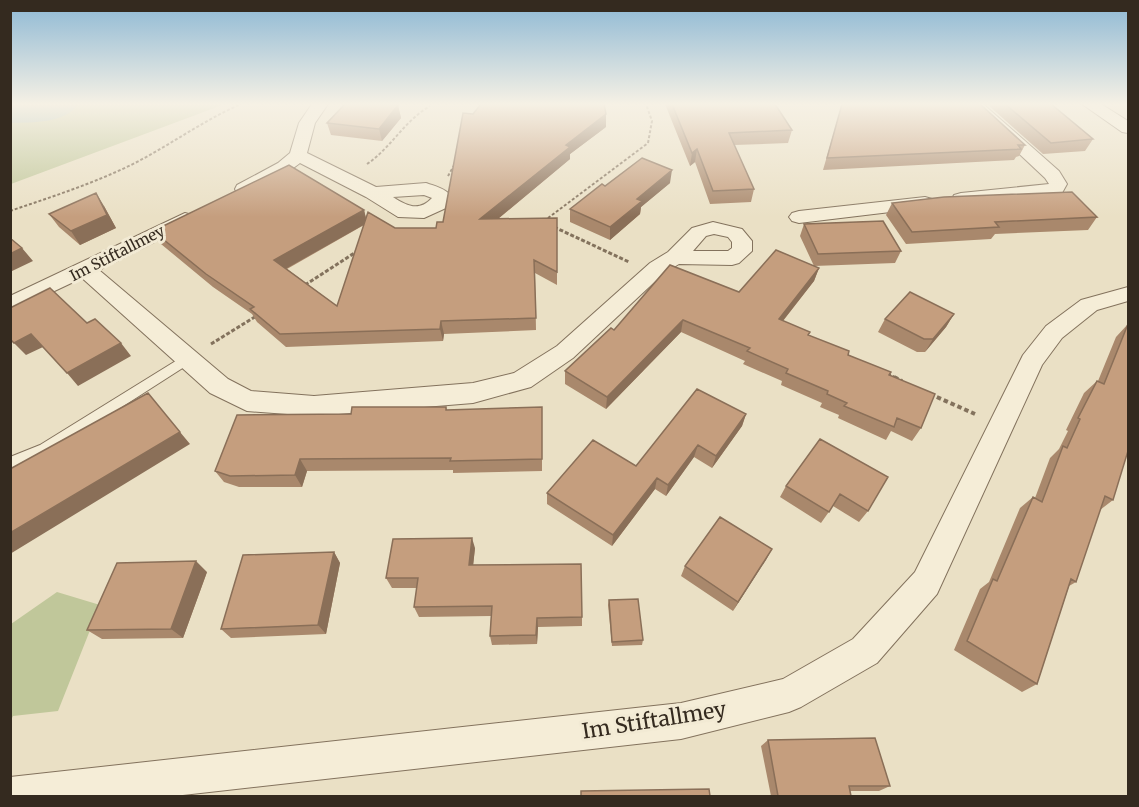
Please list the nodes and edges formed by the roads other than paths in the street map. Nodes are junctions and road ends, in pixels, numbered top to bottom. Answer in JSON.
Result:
{"nodes":[{"id":1,"x":302,"y":142,"type":"edge"},
{"id":2,"x":1016,"y":142,"type":"edge"},
{"id":3,"x":298,"y":155,"type":"junction"},
{"id":4,"x":442,"y":196,"type":"road end"},
{"id":5,"x":222,"y":200,"type":"edge"},
{"id":6,"x":201,"y":210,"type":"edge"},
{"id":7,"x":799,"y":217,"type":"dead end"},
{"id":8,"x":675,"y":257,"type":"dead end"},
{"id":9,"x":85,"y":269,"type":"junction"},
{"id":10,"x":1128,"y":294,"type":"edge"},
{"id":11,"x":10,"y":305,"type":"edge"},
{"id":12,"x":187,"y":359,"type":"junction"},
{"id":13,"x":10,"y":464,"type":"edge"},
{"id":14,"x":10,"y":796,"type":"edge"}],
"edges":[{"from":1,"to":3,"type":"street"},
{"from":2,"to":7,"type":"street"},
{"from":3,"to":4,"type":"street"},
{"from":3,"to":5,"type":"street"},
{"from":6,"to":9,"type":"street","name":"Im Stiftallmey"},
{"from":8,"to":12,"type":"street"},
{"from":9,"to":11,"type":"street","name":"Im Stiftallmey"},
{"from":9,"to":12,"type":"street"},
{"from":10,"to":14,"type":"street","name":"Im Stiftallmey"},
{"from":12,"to":13,"type":"lane"}]}
